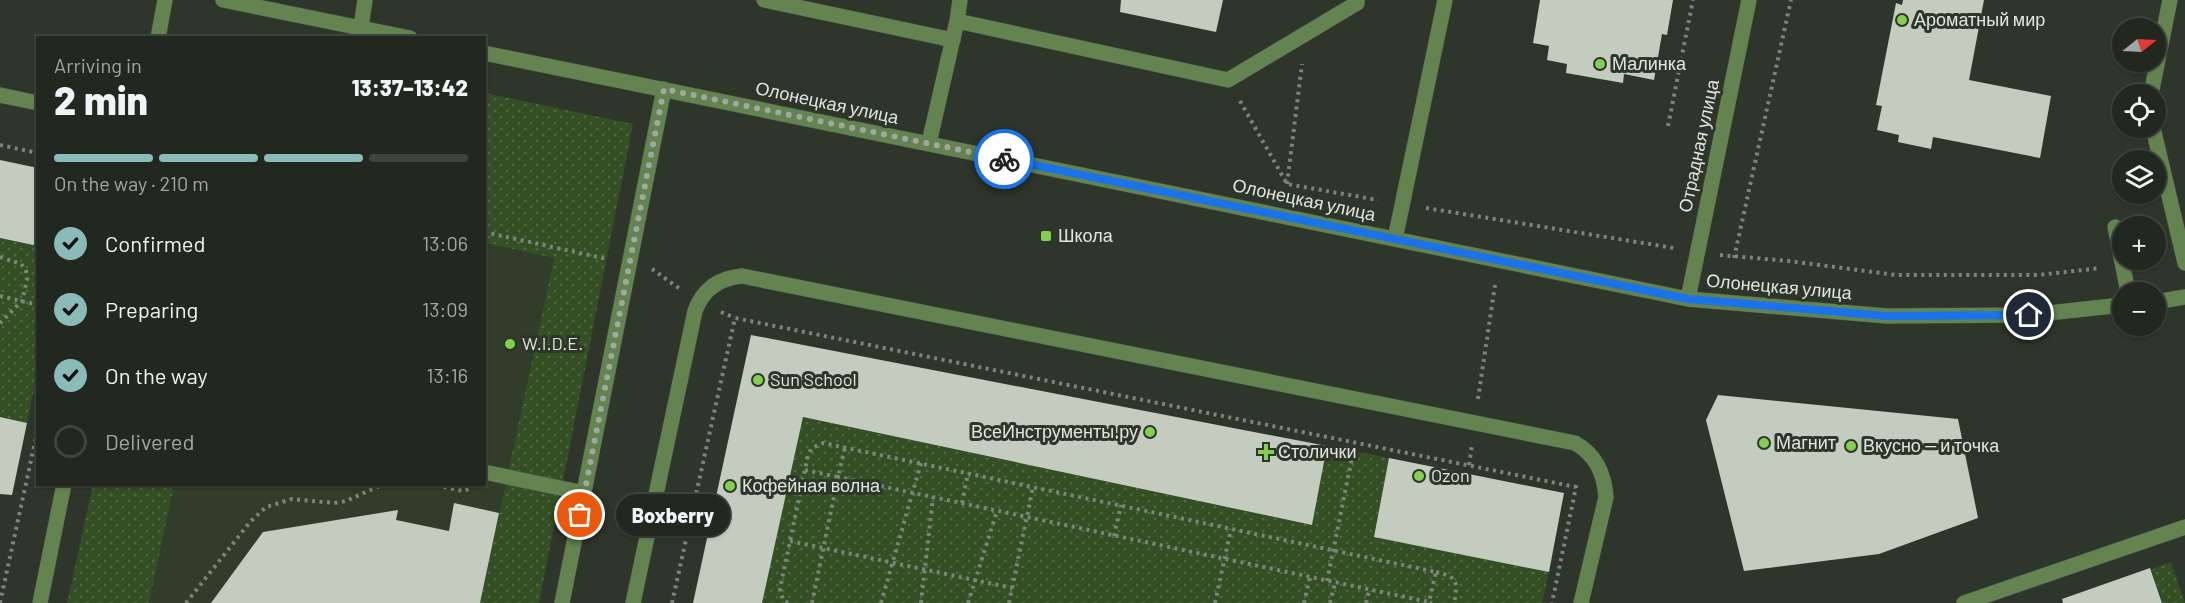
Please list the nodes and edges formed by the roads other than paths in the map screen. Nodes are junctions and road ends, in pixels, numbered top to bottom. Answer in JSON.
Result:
{"nodes":[{"id":1,"x":165,"y":0,"type":"edge"},
{"id":2,"x":223,"y":0,"type":"edge"},
{"id":3,"x":365,"y":0,"type":"edge"},
{"id":4,"x":764,"y":0,"type":"edge"},
{"id":5,"x":960,"y":0,"type":"edge"},
{"id":6,"x":1357,"y":0,"type":"edge"},
{"id":7,"x":1445,"y":0,"type":"edge"},
{"id":8,"x":1749,"y":0,"type":"edge"},
{"id":9,"x":2170,"y":0,"type":"edge"},
{"id":10,"x":957,"y":21,"type":"junction"},
{"id":11,"x":361,"y":27,"type":"junction"},
{"id":12,"x":158,"y":36,"type":"edge"},
{"id":13,"x":401,"y":36,"type":"edge"},
{"id":14,"x":953,"y":40,"type":"junction"},
{"id":15,"x":486,"y":53,"type":"edge"},
{"id":16,"x":2153,"y":84,"type":"edge"},
{"id":17,"x":664,"y":89,"type":"junction"},
{"id":18,"x":0,"y":95,"type":"edge"},
{"id":19,"x":36,"y":103,"type":"edge"},
{"id":20,"x":2155,"y":138,"type":"edge"},
{"id":21,"x":929,"y":143,"type":"junction"},
{"id":22,"x":1395,"y":239,"type":"junction"},
{"id":23,"x":2185,"y":263,"type":"edge"},
{"id":24,"x":2185,"y":297,"type":"edge"},
{"id":25,"x":1688,"y":299,"type":"junction"},
{"id":26,"x":2166,"y":300,"type":"edge"},
{"id":27,"x":2112,"y":306,"type":"edge"},
{"id":28,"x":486,"y":472,"type":"edge"},
{"id":29,"x":64,"y":486,"type":"edge"},
{"id":30,"x":584,"y":493,"type":"junction"},
{"id":31,"x":2185,"y":527,"type":"edge"},
{"id":32,"x":40,"y":603,"type":"edge"},
{"id":33,"x":562,"y":603,"type":"edge"},
{"id":34,"x":633,"y":603,"type":"edge"},
{"id":35,"x":1581,"y":603,"type":"edge"},
{"id":36,"x":1964,"y":603,"type":"edge"}],
"edges":[{"from":1,"to":12,"type":"street"},
{"from":2,"to":11,"type":"street"},
{"from":3,"to":11,"type":"street"},
{"from":4,"to":14,"type":"street"},
{"from":5,"to":10,"type":"street"},
{"from":6,"to":10,"type":"street"},
{"from":7,"to":22,"type":"street"},
{"from":8,"to":25,"type":"street","name":"Отрадная улица"},
{"from":9,"to":16,"type":"street"},
{"from":10,"to":14,"type":"street"},
{"from":11,"to":13,"type":"street"},
{"from":14,"to":21,"type":"street"},
{"from":15,"to":17,"type":"street","name":"Олонецкая улица"},
{"from":17,"to":21,"type":"street","name":"Олонецкая улица"},
{"from":17,"to":30,"type":"street"},
{"from":18,"to":19,"type":"street"},
{"from":20,"to":23,"type":"street"},
{"from":21,"to":22,"type":"street","name":"Олонецкая улица"},
{"from":22,"to":25,"type":"street","name":"Олонецкая улица"},
{"from":24,"to":26,"type":"street"},
{"from":25,"to":27,"type":"street","name":"Олонецкая улица"},
{"from":28,"to":30,"type":"street"},
{"from":29,"to":32,"type":"street"},
{"from":30,"to":33,"type":"street"},
{"from":31,"to":36,"type":"street"},
{"from":34,"to":35,"type":"street"}]}
